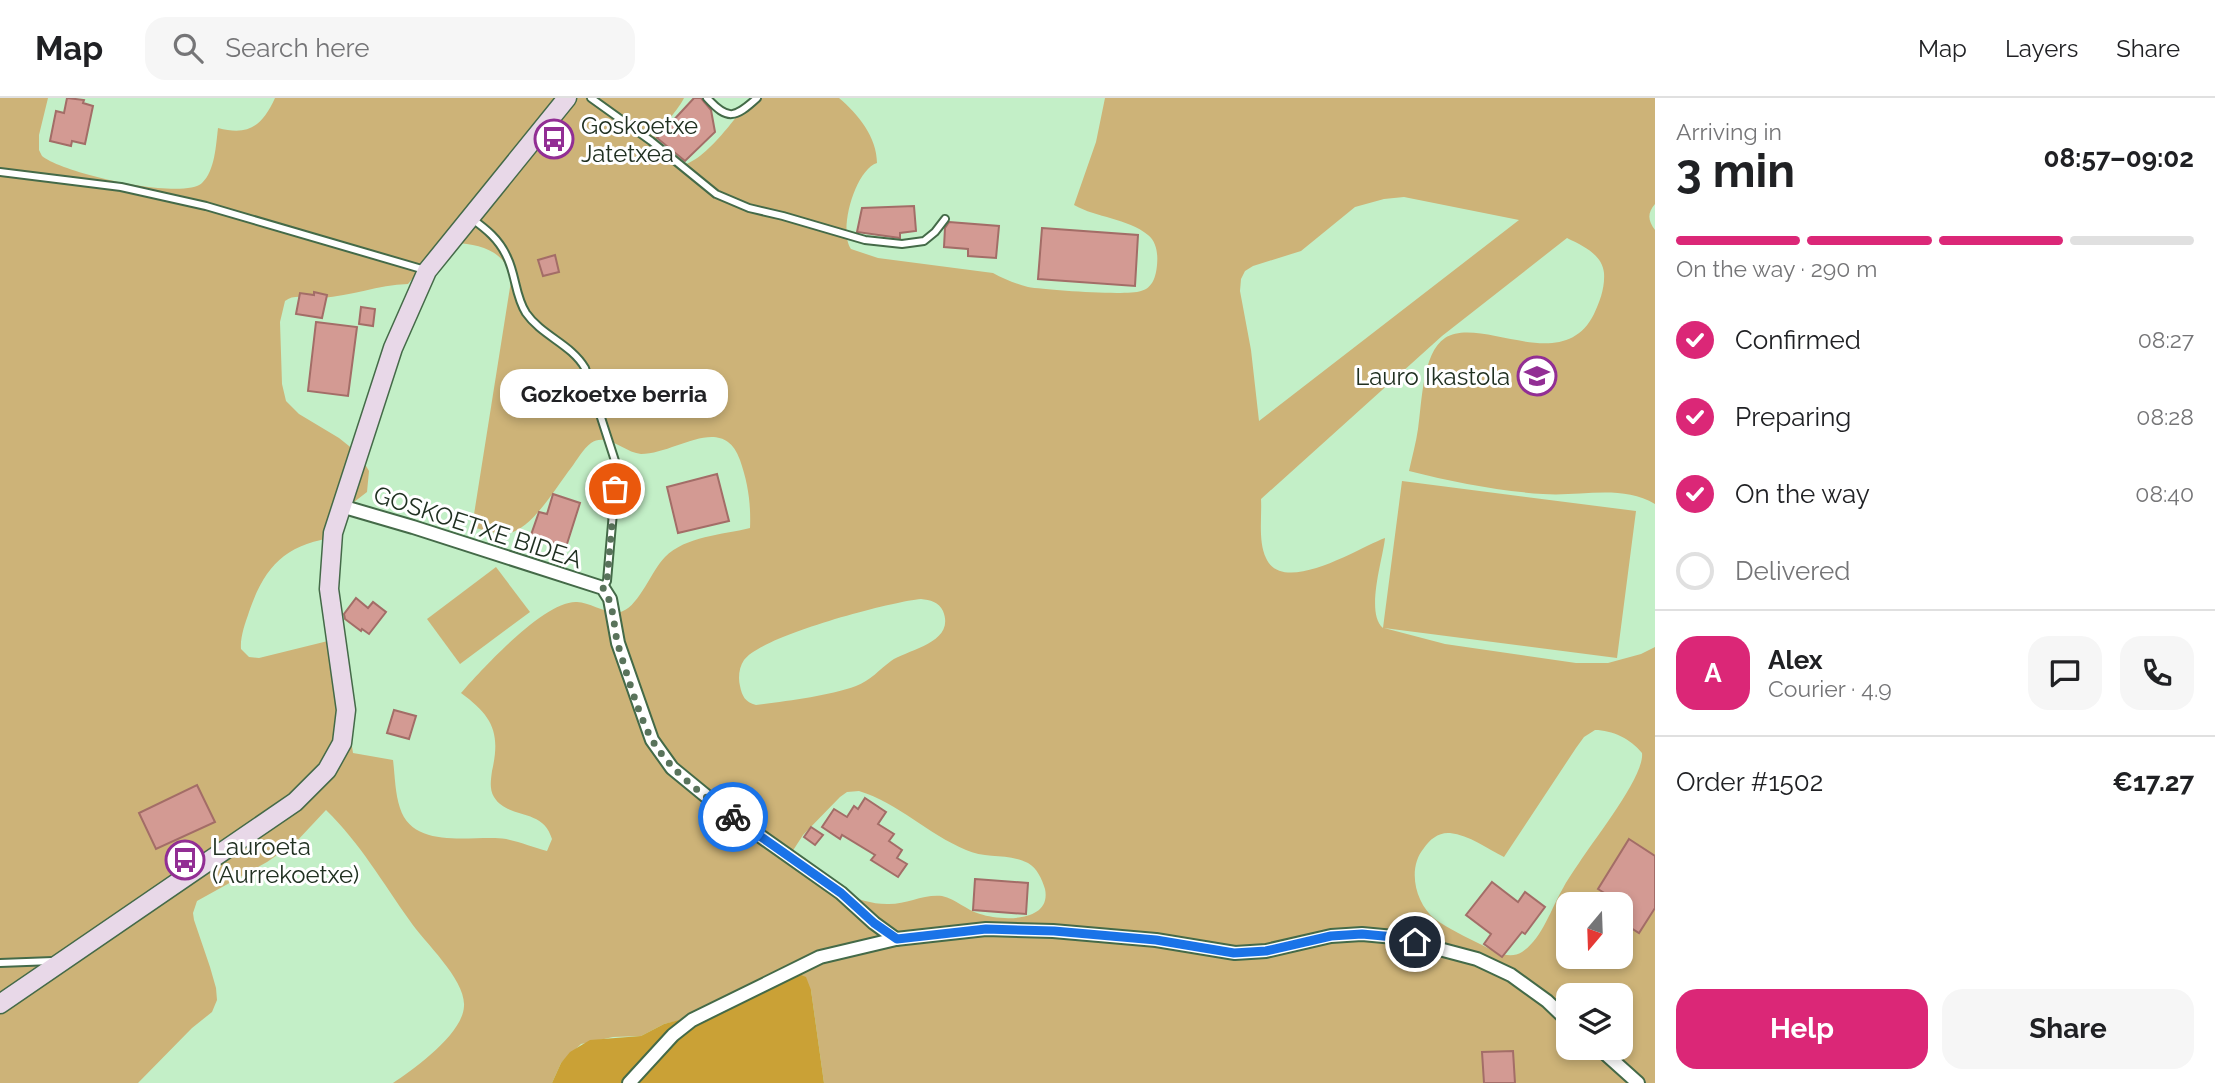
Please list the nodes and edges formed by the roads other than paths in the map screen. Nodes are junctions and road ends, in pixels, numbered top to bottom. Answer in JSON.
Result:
{"nodes":[{"id":1,"x":566,"y":98,"type":"edge"},
{"id":2,"x":591,"y":98,"type":"edge"},
{"id":3,"x":707,"y":98,"type":"edge"},
{"id":4,"x":757,"y":98,"type":"edge"},
{"id":5,"x":0,"y":172,"type":"edge"},
{"id":6,"x":469,"y":216,"type":"junction"},
{"id":7,"x":944,"y":219,"type":"dead end"},
{"id":8,"x":427,"y":271,"type":"junction"},
{"id":9,"x":341,"y":506,"type":"junction"},
{"id":10,"x":603,"y":588,"type":"junction"},
{"id":11,"x":897,"y":939,"type":"junction"},
{"id":12,"x":62,"y":961,"type":"junction"},
{"id":13,"x":0,"y":963,"type":"edge"},
{"id":14,"x":0,"y":1004,"type":"edge"},
{"id":15,"x":1556,"y":1010,"type":"edge"},
{"id":16,"x":1612,"y":1060,"type":"edge"},
{"id":17,"x":629,"y":1083,"type":"edge"},
{"id":18,"x":1638,"y":1083,"type":"edge"}],
"edges":[{"from":1,"to":6,"type":"street"},
{"from":2,"to":7,"type":"lane"},
{"from":3,"to":4,"type":"lane"},
{"from":5,"to":8,"type":"lane"},
{"from":6,"to":8,"type":"street"},
{"from":6,"to":10,"type":"lane","name":"GOSKOETXE BIDEA"},
{"from":8,"to":9,"type":"street"},
{"from":9,"to":10,"type":"street","name":"GOSKOETXE BIDEA"},
{"from":9,"to":12,"type":"street"},
{"from":10,"to":11,"type":"street","name":"GOSKOETXE BIDEA"},
{"from":11,"to":15,"type":"street"},
{"from":11,"to":17,"type":"street"},
{"from":12,"to":13,"type":"lane"},
{"from":12,"to":14,"type":"street"},
{"from":16,"to":18,"type":"street"}]}
